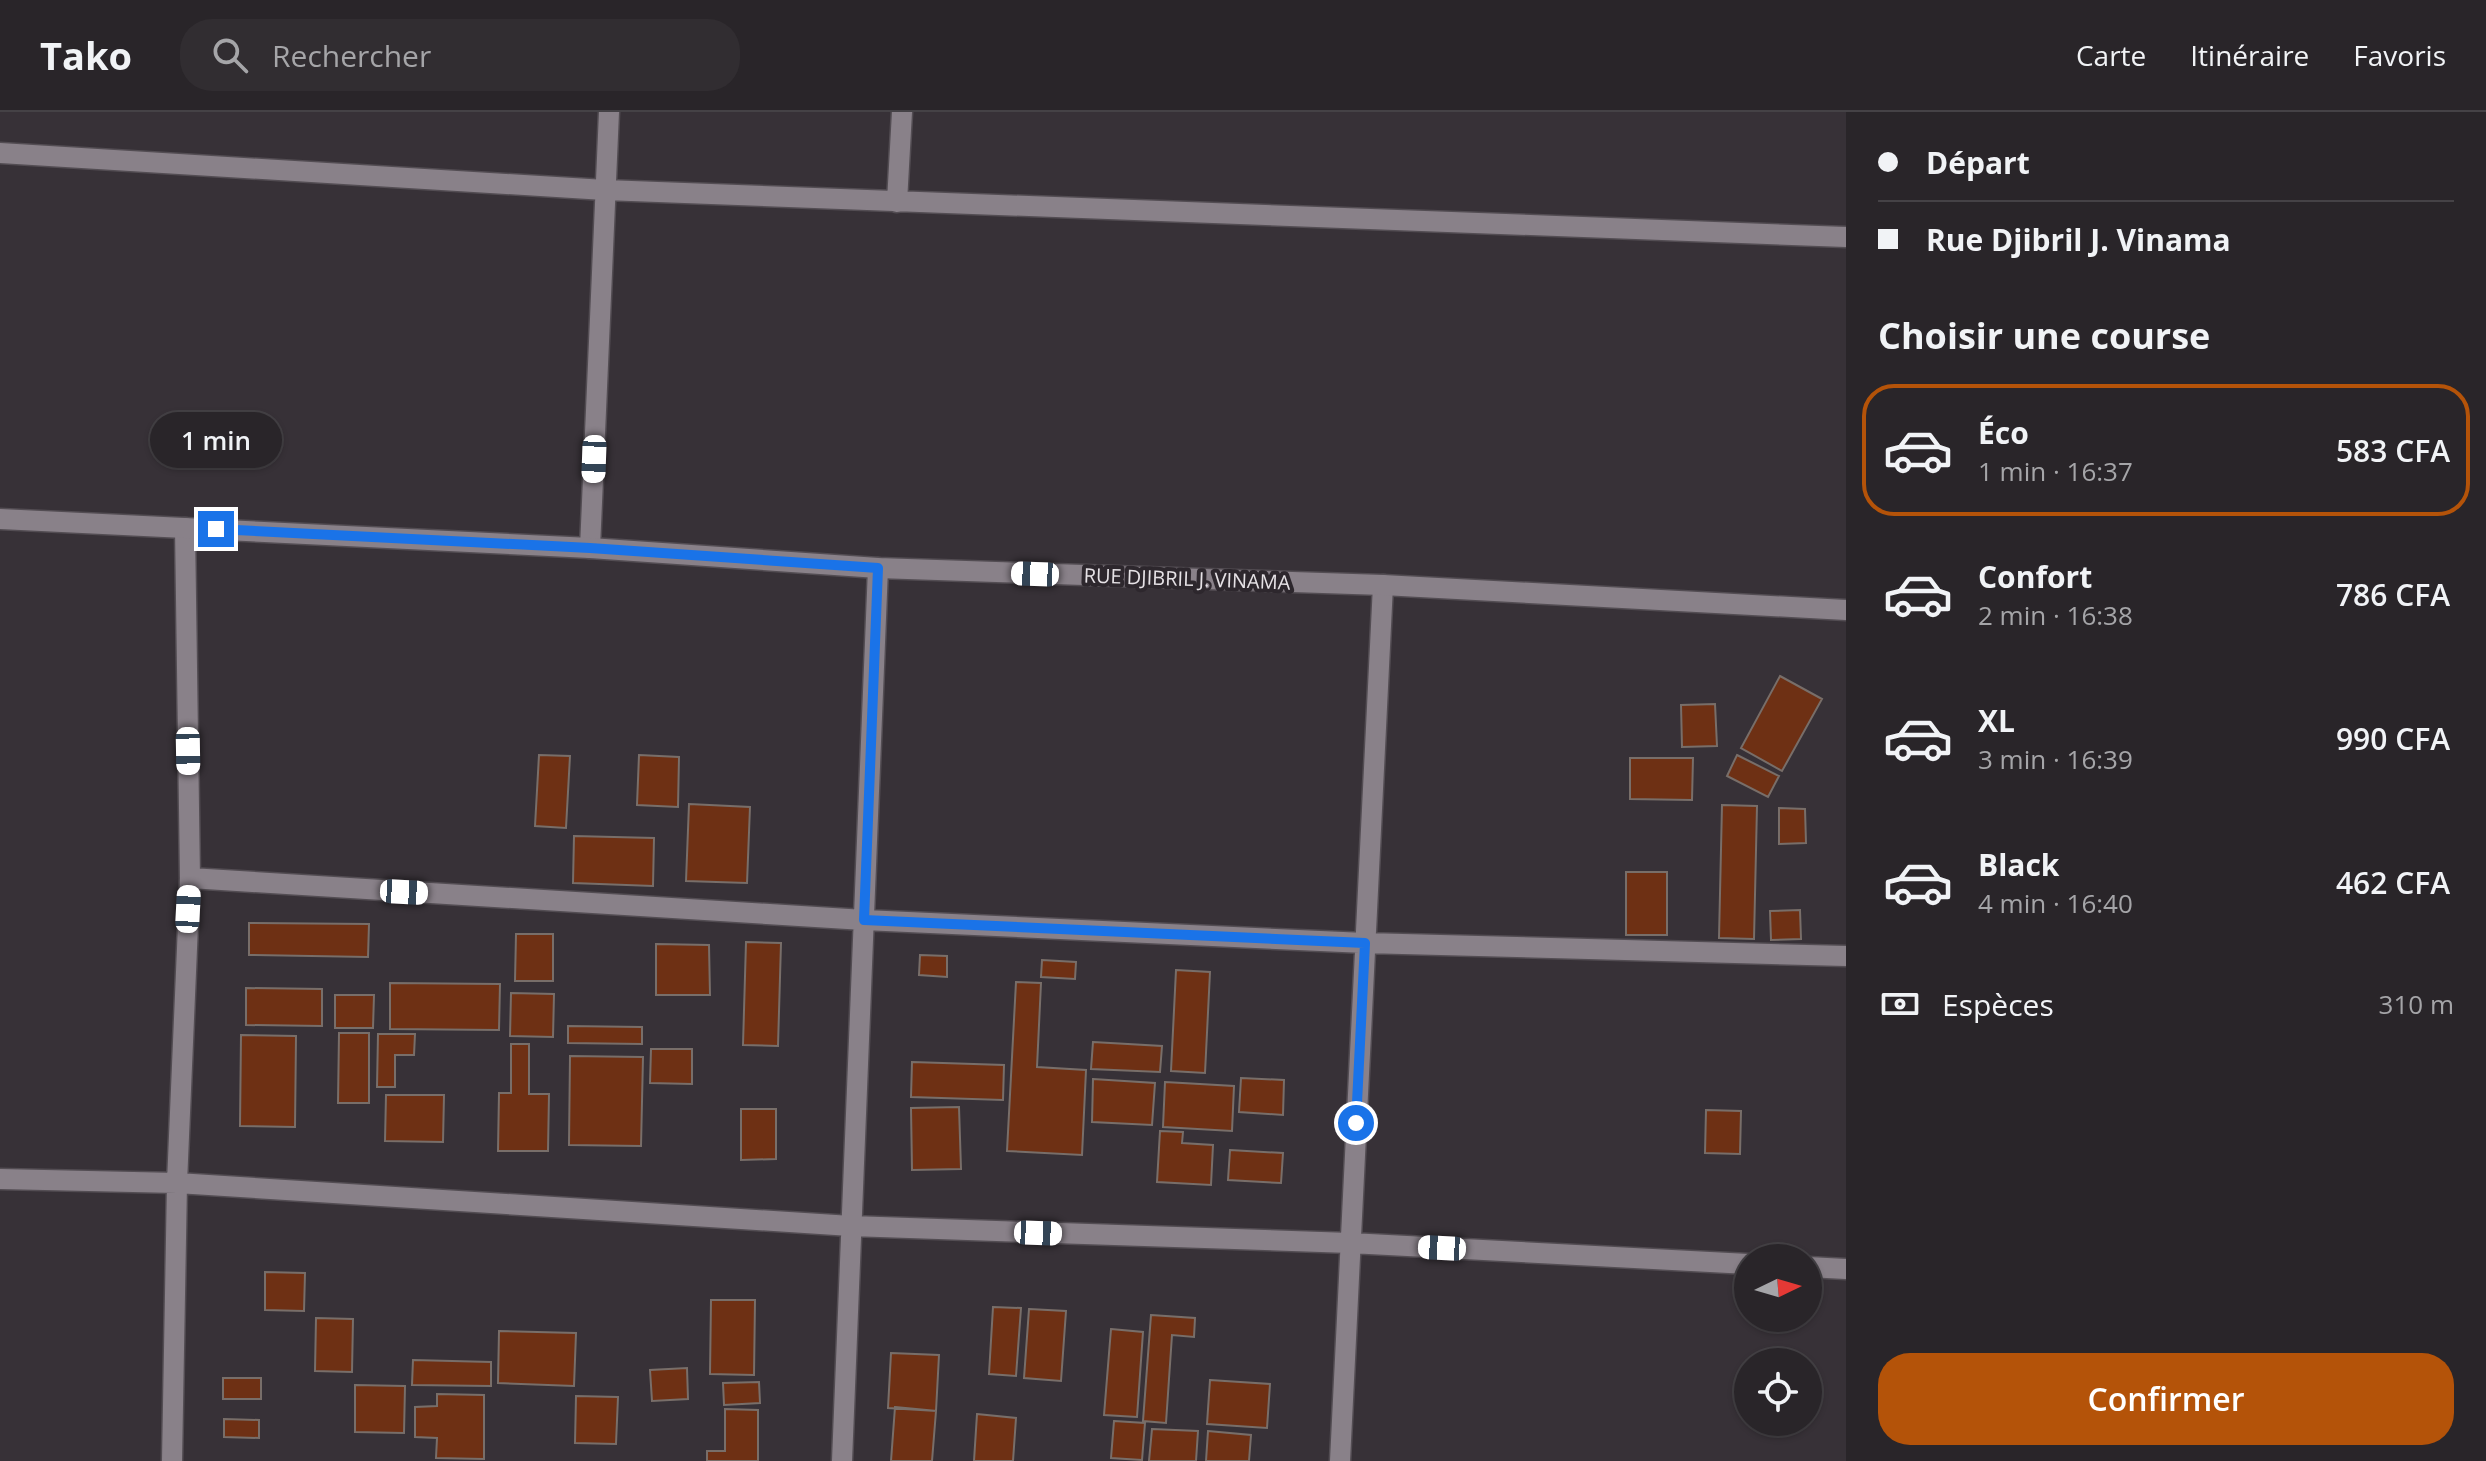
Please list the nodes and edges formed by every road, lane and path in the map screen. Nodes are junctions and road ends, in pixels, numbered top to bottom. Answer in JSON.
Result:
{"nodes":[{"id":1,"x":609,"y":112,"type":"edge"},
{"id":2,"x":902,"y":112,"type":"edge"},
{"id":3,"x":0,"y":153,"type":"edge"},
{"id":4,"x":605,"y":190,"type":"junction"},
{"id":5,"x":897,"y":202,"type":"junction"},
{"id":6,"x":1846,"y":237,"type":"edge"},
{"id":7,"x":0,"y":519,"type":"edge"},
{"id":8,"x":185,"y":528,"type":"junction"},
{"id":9,"x":590,"y":548,"type":"junction"},
{"id":10,"x":878,"y":568,"type":"junction"},
{"id":11,"x":1383,"y":585,"type":"junction"},
{"id":12,"x":1846,"y":610,"type":"edge"},
{"id":13,"x":190,"y":878,"type":"junction"},
{"id":14,"x":864,"y":920,"type":"junction"},
{"id":15,"x":1365,"y":943,"type":"junction"},
{"id":16,"x":1846,"y":956,"type":"edge"},
{"id":17,"x":0,"y":1179,"type":"edge"},
{"id":18,"x":177,"y":1183,"type":"junction"},
{"id":19,"x":851,"y":1226,"type":"junction"},
{"id":20,"x":1350,"y":1243,"type":"junction"},
{"id":21,"x":1734,"y":1263,"type":"edge"},
{"id":22,"x":1822,"y":1268,"type":"edge"},
{"id":23,"x":1846,"y":1269,"type":"edge"},
{"id":24,"x":172,"y":1461,"type":"edge"},
{"id":25,"x":842,"y":1461,"type":"edge"},
{"id":26,"x":1340,"y":1461,"type":"edge"}],
"edges":[{"from":1,"to":4,"type":"street"},
{"from":2,"to":5,"type":"street"},
{"from":3,"to":4,"type":"street"},
{"from":4,"to":5,"type":"street"},
{"from":4,"to":9,"type":"street"},
{"from":5,"to":6,"type":"street"},
{"from":7,"to":8,"type":"street","name":"RUE DJIBRIL J. VINAMA"},
{"from":8,"to":9,"type":"street","name":"RUE DJIBRIL J. VINAMA"},
{"from":8,"to":13,"type":"street"},
{"from":9,"to":10,"type":"street","name":"RUE DJIBRIL J. VINAMA"},
{"from":10,"to":11,"type":"street","name":"RUE DJIBRIL J. VINAMA"},
{"from":10,"to":14,"type":"street"},
{"from":11,"to":12,"type":"street","name":"RUE DJIBRIL J. VINAMA"},
{"from":11,"to":15,"type":"street"},
{"from":13,"to":14,"type":"street"},
{"from":13,"to":18,"type":"street"},
{"from":14,"to":15,"type":"street"},
{"from":14,"to":19,"type":"street"},
{"from":15,"to":16,"type":"street"},
{"from":15,"to":20,"type":"street"},
{"from":17,"to":18,"type":"street"},
{"from":18,"to":19,"type":"street"},
{"from":18,"to":24,"type":"street"},
{"from":19,"to":20,"type":"street"},
{"from":19,"to":25,"type":"street"},
{"from":20,"to":21,"type":"street"},
{"from":20,"to":26,"type":"street"},
{"from":22,"to":23,"type":"street"}]}
